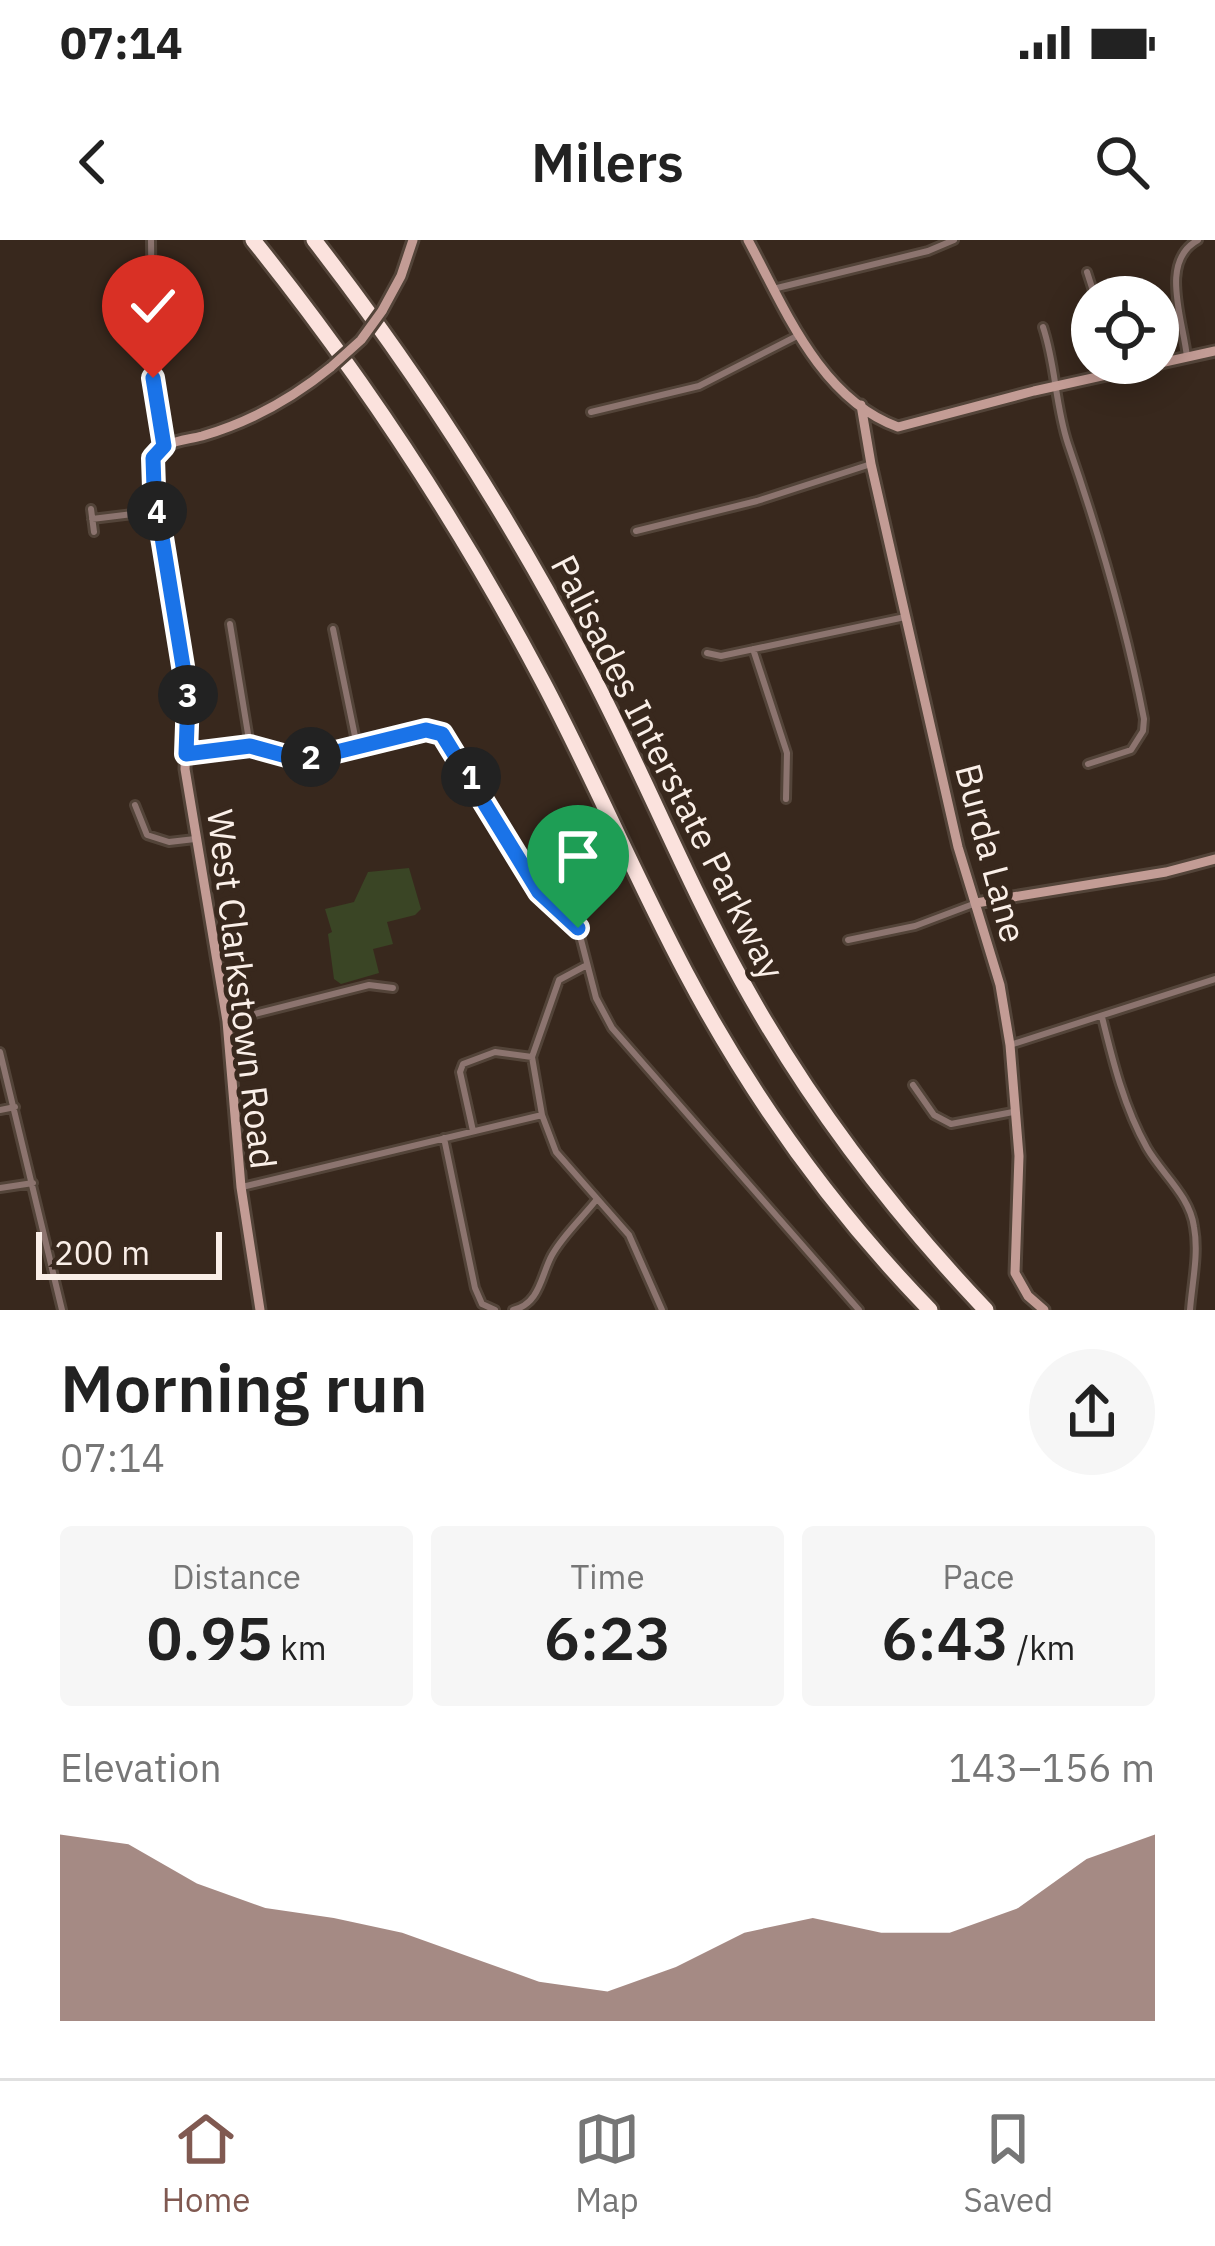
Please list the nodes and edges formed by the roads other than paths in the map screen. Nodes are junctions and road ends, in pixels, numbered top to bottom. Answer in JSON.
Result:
{"nodes":[{"id":1,"x":151,"y":240,"type":"edge"},
{"id":2,"x":253,"y":240,"type":"edge"},
{"id":3,"x":314,"y":240,"type":"edge"},
{"id":4,"x":413,"y":240,"type":"edge"},
{"id":5,"x":748,"y":240,"type":"edge"},
{"id":6,"x":954,"y":240,"type":"edge"},
{"id":7,"x":1198,"y":240,"type":"edge"},
{"id":8,"x":1087,"y":272,"type":"dead end"},
{"id":9,"x":1088,"y":276,"type":"edge"},
{"id":10,"x":773,"y":289,"type":"junction"},
{"id":11,"x":1043,"y":327,"type":"dead end"},
{"id":12,"x":801,"y":334,"type":"junction"},
{"id":13,"x":1215,"y":351,"type":"edge"},
{"id":14,"x":1187,"y":357,"type":"junction"},
{"id":15,"x":1179,"y":359,"type":"edge"},
{"id":16,"x":1071,"y":383,"type":"edge"},
{"id":17,"x":1059,"y":385,"type":"junction"},
{"id":18,"x":861,"y":405,"type":"junction"},
{"id":19,"x":591,"y":412,"type":"dead end"},
{"id":20,"x":164,"y":446,"type":"junction"},
{"id":21,"x":871,"y":464,"type":"junction"},
{"id":22,"x":91,"y":509,"type":"dead end"},
{"id":23,"x":157,"y":511,"type":"junction"},
{"id":24,"x":92,"y":519,"type":"junction"},
{"id":25,"x":636,"y":531,"type":"dead end"},
{"id":26,"x":94,"y":532,"type":"dead end"},
{"id":27,"x":905,"y":616,"type":"junction"},
{"id":28,"x":230,"y":624,"type":"dead end"},
{"id":29,"x":334,"y":629,"type":"dead end"},
{"id":30,"x":753,"y":649,"type":"junction"},
{"id":31,"x":707,"y":653,"type":"dead end"},
{"id":32,"x":250,"y":746,"type":"junction"},
{"id":33,"x":357,"y":746,"type":"junction"},
{"id":34,"x":186,"y":754,"type":"junction"},
{"id":35,"x":1088,"y":764,"type":"dead end"},
{"id":36,"x":786,"y":799,"type":"dead end"},
{"id":37,"x":135,"y":805,"type":"dead end"},
{"id":38,"x":198,"y":839,"type":"junction"},
{"id":39,"x":1215,"y":859,"type":"edge"},
{"id":40,"x":976,"y":903,"type":"junction"},
{"id":41,"x":848,"y":940,"type":"dead end"},
{"id":42,"x":586,"y":965,"type":"junction"},
{"id":43,"x":1215,"y":979,"type":"edge"},
{"id":44,"x":393,"y":988,"type":"dead end"},
{"id":45,"x":1102,"y":1017,"type":"junction"},
{"id":46,"x":226,"y":1021,"type":"junction"},
{"id":47,"x":1010,"y":1045,"type":"junction"},
{"id":48,"x":0,"y":1052,"type":"edge"},
{"id":49,"x":532,"y":1058,"type":"junction"},
{"id":50,"x":913,"y":1085,"type":"dead end"},
{"id":51,"x":15,"y":1107,"type":"junction"},
{"id":52,"x":0,"y":1110,"type":"edge"},
{"id":53,"x":1013,"y":1112,"type":"junction"},
{"id":54,"x":542,"y":1115,"type":"junction"},
{"id":55,"x":473,"y":1131,"type":"junction"},
{"id":56,"x":444,"y":1138,"type":"junction"},
{"id":57,"x":33,"y":1183,"type":"junction"},
{"id":58,"x":241,"y":1187,"type":"junction"},
{"id":59,"x":0,"y":1188,"type":"edge"},
{"id":60,"x":597,"y":1199,"type":"junction"},
{"id":61,"x":856,"y":1306,"type":"edge"},
{"id":62,"x":62,"y":1310,"type":"edge"},
{"id":63,"x":260,"y":1310,"type":"edge"},
{"id":64,"x":495,"y":1310,"type":"edge"},
{"id":65,"x":513,"y":1310,"type":"edge"},
{"id":66,"x":662,"y":1310,"type":"edge"},
{"id":67,"x":844,"y":1310,"type":"edge"},
{"id":68,"x":930,"y":1310,"type":"edge"},
{"id":69,"x":986,"y":1310,"type":"edge"},
{"id":70,"x":1044,"y":1310,"type":"edge"},
{"id":71,"x":1190,"y":1310,"type":"edge"}],
"edges":[{"from":1,"to":20,"type":"street"},
{"from":2,"to":68,"type":"highway","name":"Palisades Interstate Parkway"},
{"from":3,"to":69,"type":"highway","name":"Palisades Interstate Parkway"},
{"from":4,"to":20,"type":"street","bridge":true},
{"from":5,"to":10,"type":"street"},
{"from":6,"to":10,"type":"street"},
{"from":7,"to":14,"type":"street"},
{"from":8,"to":9,"type":"street"},
{"from":10,"to":12,"type":"street"},
{"from":11,"to":17,"type":"street"},
{"from":12,"to":18,"type":"street"},
{"from":12,"to":19,"type":"street"},
{"from":13,"to":14,"type":"street"},
{"from":14,"to":15,"type":"street"},
{"from":16,"to":17,"type":"street"},
{"from":17,"to":18,"type":"street"},
{"from":17,"to":35,"type":"street"},
{"from":18,"to":21,"type":"street","name":"Burda Lane"},
{"from":20,"to":23,"type":"street","name":"West Clarkstown Road"},
{"from":21,"to":25,"type":"street"},
{"from":21,"to":27,"type":"street","name":"Burda Lane"},
{"from":22,"to":24,"type":"street"},
{"from":23,"to":24,"type":"street"},
{"from":23,"to":34,"type":"street","name":"West Clarkstown Road"},
{"from":24,"to":26,"type":"street"},
{"from":27,"to":30,"type":"street"},
{"from":27,"to":40,"type":"street","name":"Burda Lane"},
{"from":28,"to":32,"type":"street"},
{"from":29,"to":33,"type":"street"},
{"from":30,"to":31,"type":"street"},
{"from":30,"to":36,"type":"street"},
{"from":32,"to":33,"type":"street"},
{"from":32,"to":34,"type":"street"},
{"from":33,"to":42,"type":"street"},
{"from":34,"to":38,"type":"street","name":"West Clarkstown Road"},
{"from":37,"to":38,"type":"street"},
{"from":38,"to":46,"type":"street","name":"West Clarkstown Road"},
{"from":39,"to":40,"type":"street"},
{"from":40,"to":41,"type":"street"},
{"from":40,"to":47,"type":"street","name":"Burda Lane"},
{"from":42,"to":49,"type":"street"},
{"from":42,"to":61,"type":"street"},
{"from":43,"to":45,"type":"street"},
{"from":44,"to":46,"type":"street"},
{"from":45,"to":47,"type":"street"},
{"from":45,"to":71,"type":"street"},
{"from":46,"to":58,"type":"street","name":"West Clarkstown Road"},
{"from":47,"to":53,"type":"street","name":"Burda Lane"},
{"from":48,"to":51,"type":"street"},
{"from":49,"to":54,"type":"street"},
{"from":49,"to":55,"type":"street"},
{"from":50,"to":53,"type":"street"},
{"from":51,"to":52,"type":"street"},
{"from":51,"to":57,"type":"street"},
{"from":53,"to":70,"type":"street","name":"Burda Lane"},
{"from":54,"to":55,"type":"street"},
{"from":54,"to":60,"type":"street"},
{"from":55,"to":56,"type":"street"},
{"from":56,"to":58,"type":"street"},
{"from":56,"to":64,"type":"street"},
{"from":57,"to":59,"type":"street"},
{"from":57,"to":62,"type":"street"},
{"from":58,"to":63,"type":"street","name":"West Clarkstown Road"},
{"from":60,"to":65,"type":"street"},
{"from":60,"to":66,"type":"street"},
{"from":61,"to":67,"type":"street"}]}
